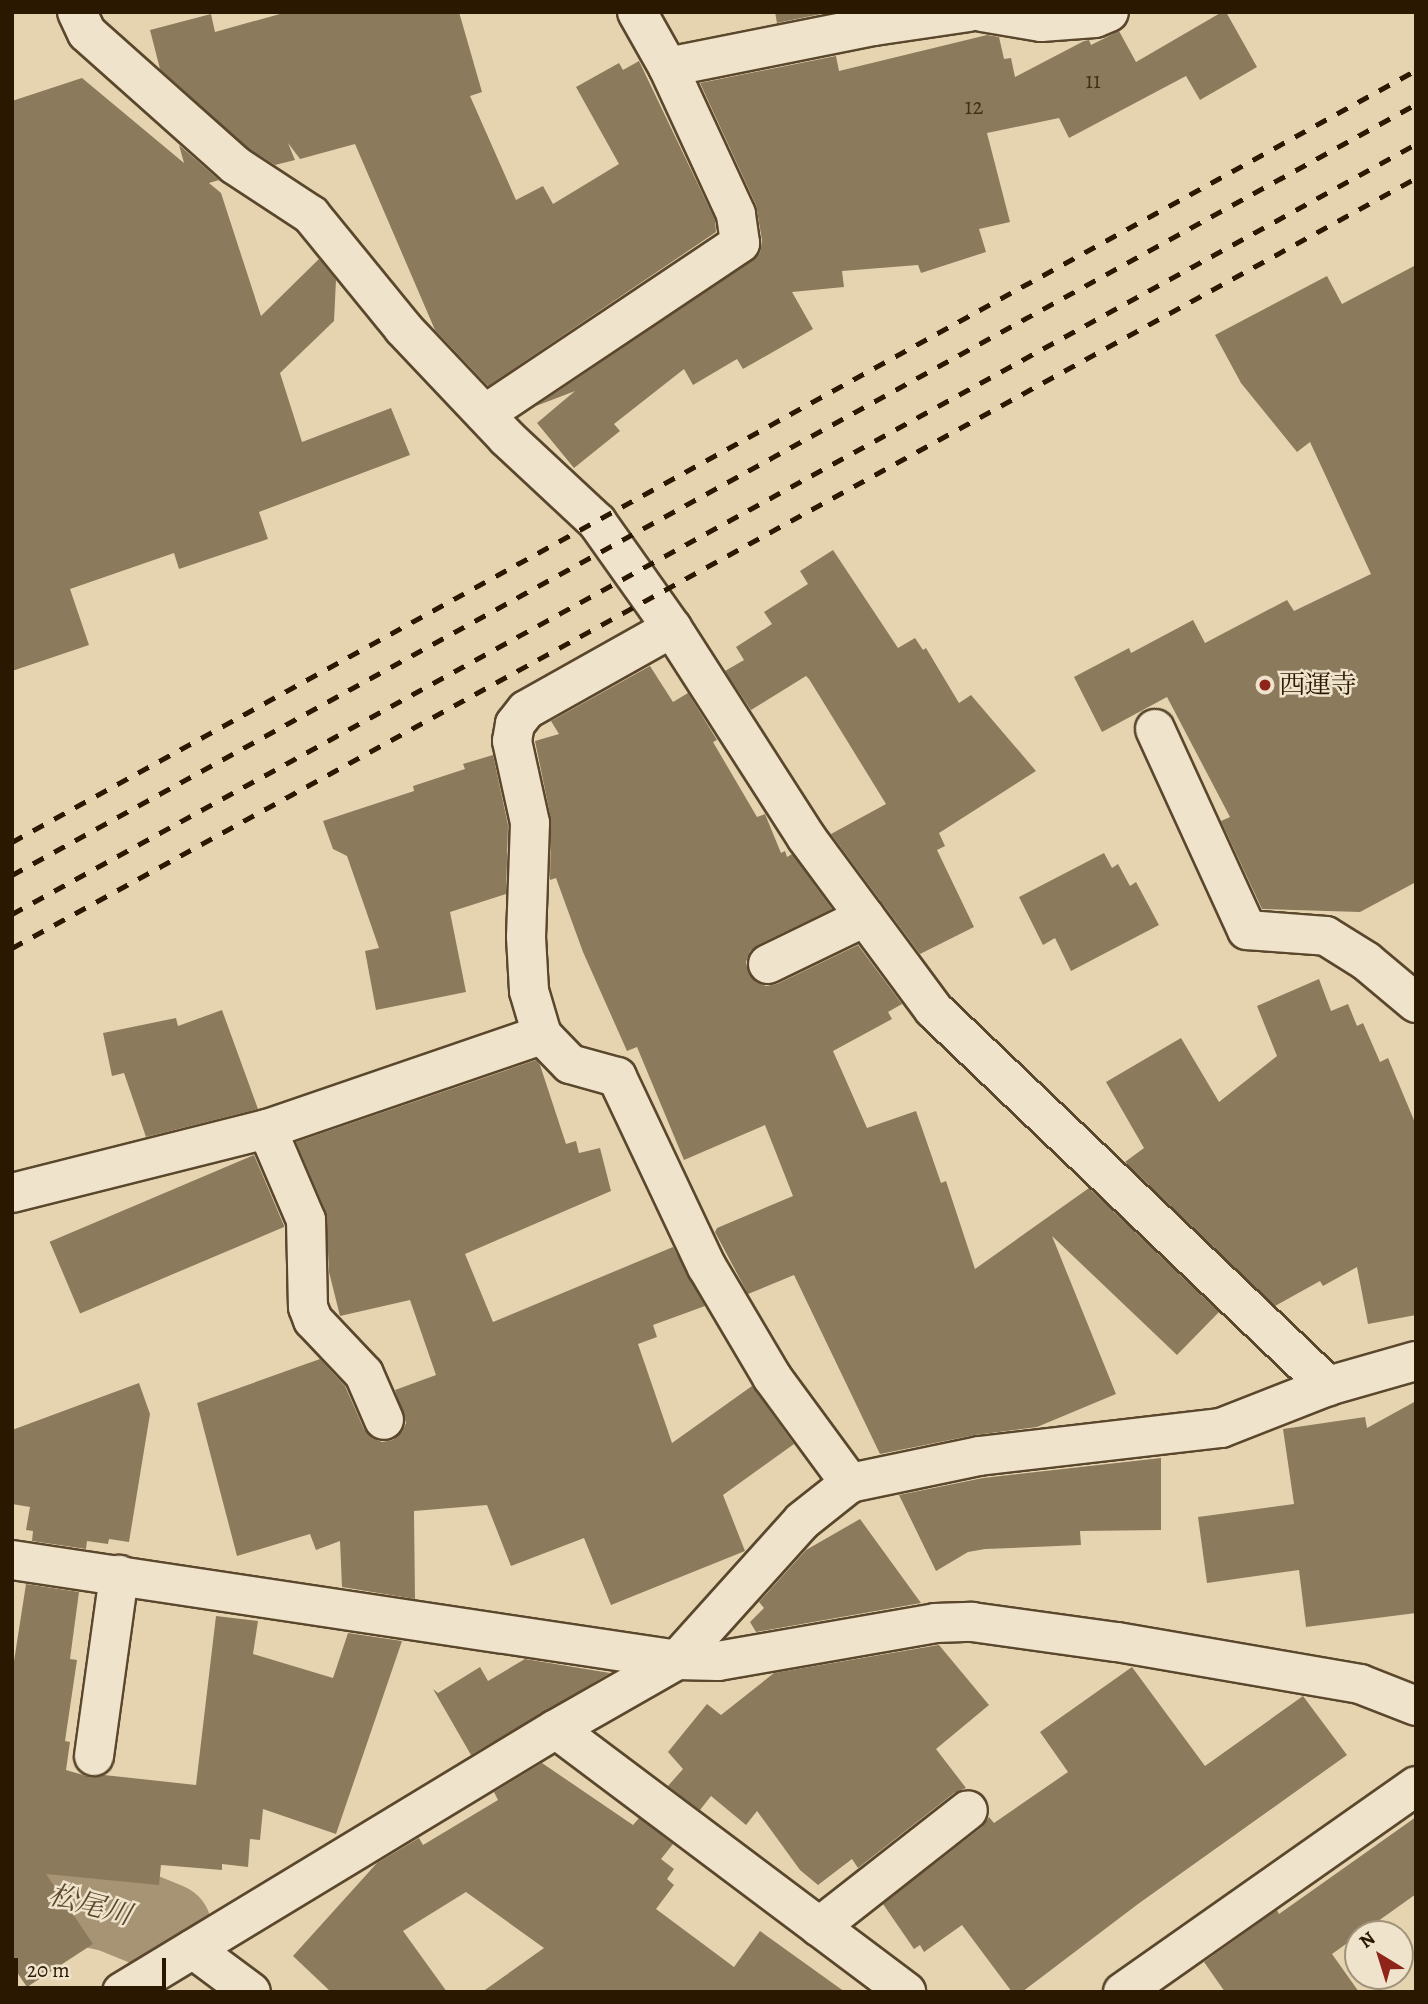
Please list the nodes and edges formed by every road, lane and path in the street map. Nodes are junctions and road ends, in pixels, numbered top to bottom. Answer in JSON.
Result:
{"nodes":[{"id":1,"x":77,"y":12,"type":"edge"},
{"id":2,"x":637,"y":12,"type":"edge"},
{"id":3,"x":969,"y":12,"type":"edge"},
{"id":4,"x":982,"y":12,"type":"edge"},
{"id":5,"x":1109,"y":12,"type":"edge"},
{"id":6,"x":668,"y":67,"type":"junction"},
{"id":7,"x":485,"y":414,"type":"junction"},
{"id":8,"x":672,"y":628,"type":"junction"},
{"id":9,"x":1155,"y":729,"type":"dead end"},
{"id":10,"x":865,"y":917,"type":"junction"},
{"id":11,"x":768,"y":964,"type":"dead end"},
{"id":12,"x":1416,"y":1003,"type":"edge"},
{"id":13,"x":542,"y":1035,"type":"junction"},
{"id":14,"x":267,"y":1129,"type":"junction"},
{"id":15,"x":12,"y":1194,"type":"edge"},
{"id":16,"x":1416,"y":1361,"type":"edge"},
{"id":17,"x":1328,"y":1386,"type":"junction"},
{"id":18,"x":384,"y":1420,"type":"dead end"},
{"id":19,"x":850,"y":1483,"type":"junction"},
{"id":20,"x":12,"y":1560,"type":"edge"},
{"id":21,"x":119,"y":1575,"type":"junction"},
{"id":22,"x":677,"y":1660,"type":"junction"},
{"id":23,"x":1416,"y":1706,"type":"edge"},
{"id":24,"x":556,"y":1729,"type":"junction"},
{"id":25,"x":94,"y":1756,"type":"dead end"},
{"id":26,"x":1416,"y":1786,"type":"edge"},
{"id":27,"x":968,"y":1810,"type":"dead end"},
{"id":28,"x":819,"y":1927,"type":"junction"},
{"id":29,"x":193,"y":1949,"type":"junction"},
{"id":30,"x":122,"y":1992,"type":"edge"},
{"id":31,"x":251,"y":1992,"type":"edge"},
{"id":32,"x":906,"y":1992,"type":"edge"},
{"id":33,"x":1123,"y":1992,"type":"edge"}],
"edges":[{"from":1,"to":7,"type":"street"},
{"from":2,"to":6,"type":"street"},
{"from":3,"to":6,"type":"street"},
{"from":4,"to":5,"type":"street"},
{"from":6,"to":7,"type":"street"},
{"from":7,"to":8,"type":"street"},
{"from":8,"to":10,"type":"street"},
{"from":8,"to":13,"type":"street"},
{"from":9,"to":12,"type":"street"},
{"from":10,"to":11,"type":"street"},
{"from":10,"to":17,"type":"street"},
{"from":13,"to":14,"type":"street"},
{"from":13,"to":19,"type":"street"},
{"from":14,"to":15,"type":"street"},
{"from":14,"to":18,"type":"street"},
{"from":16,"to":17,"type":"street"},
{"from":17,"to":19,"type":"street"},
{"from":19,"to":22,"type":"street"},
{"from":20,"to":21,"type":"street"},
{"from":21,"to":22,"type":"street"},
{"from":21,"to":25,"type":"street"},
{"from":22,"to":23,"type":"street"},
{"from":22,"to":24,"type":"street"},
{"from":24,"to":28,"type":"street"},
{"from":24,"to":29,"type":"street"},
{"from":26,"to":33,"type":"street"},
{"from":27,"to":28,"type":"street"},
{"from":28,"to":32,"type":"street"},
{"from":29,"to":30,"type":"street"},
{"from":29,"to":31,"type":"street"}]}
